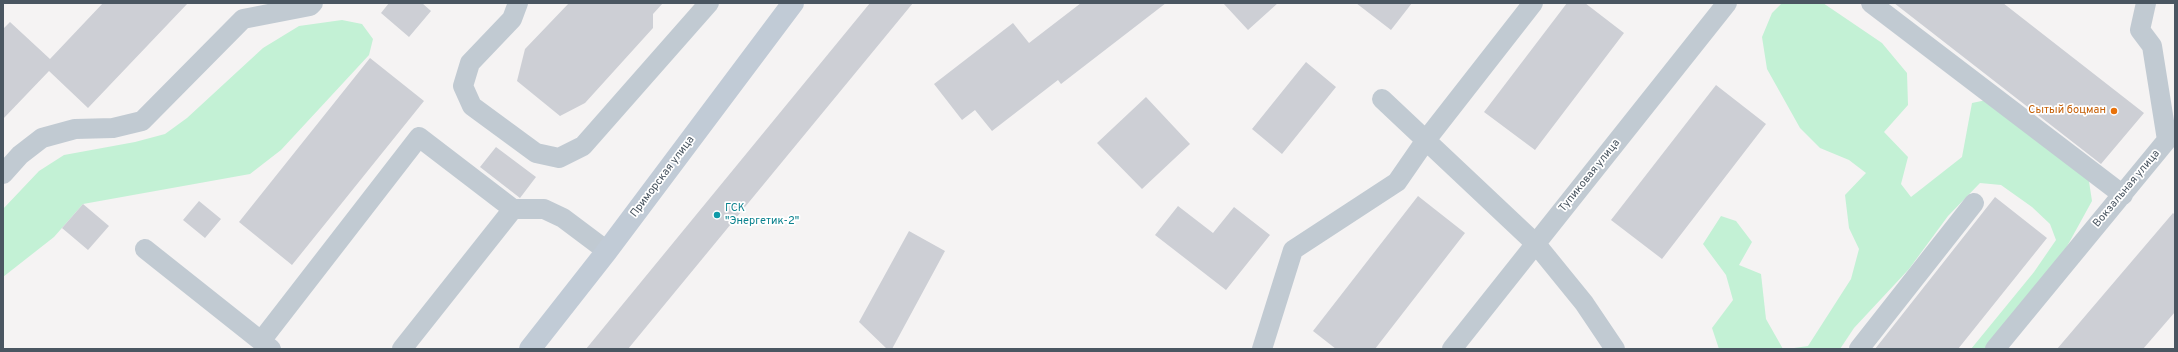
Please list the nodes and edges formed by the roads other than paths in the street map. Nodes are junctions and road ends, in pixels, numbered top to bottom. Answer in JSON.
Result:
{"nodes":[{"id":1,"x":313,"y":3,"type":"edge"},
{"id":2,"x":518,"y":3,"type":"edge"},
{"id":3,"x":709,"y":3,"type":"edge"},
{"id":4,"x":793,"y":3,"type":"edge"},
{"id":5,"x":1532,"y":3,"type":"edge"},
{"id":6,"x":1727,"y":3,"type":"edge"},
{"id":7,"x":1871,"y":3,"type":"edge"},
{"id":8,"x":2146,"y":3,"type":"edge"},
{"id":9,"x":1382,"y":99,"type":"dead end"},
{"id":10,"x":1426,"y":140,"type":"junction"},
{"id":11,"x":3,"y":174,"type":"edge"},
{"id":12,"x":2123,"y":194,"type":"junction"},
{"id":13,"x":1974,"y":203,"type":"dead end"},
{"id":14,"x":513,"y":209,"type":"junction"},
{"id":15,"x":1536,"y":244,"type":"junction"},
{"id":16,"x":145,"y":249,"type":"dead end"},
{"id":17,"x":607,"y":251,"type":"junction"},
{"id":18,"x":266,"y":345,"type":"edge"},
{"id":19,"x":402,"y":349,"type":"edge"},
{"id":20,"x":530,"y":349,"type":"edge"},
{"id":21,"x":1262,"y":349,"type":"edge"},
{"id":22,"x":1452,"y":349,"type":"edge"},
{"id":23,"x":1615,"y":349,"type":"edge"},
{"id":24,"x":1858,"y":349,"type":"edge"},
{"id":25,"x":1995,"y":349,"type":"edge"}],
"edges":[{"from":1,"to":11,"type":"lane"},
{"from":2,"to":3,"type":"lane"},
{"from":4,"to":17,"type":"main road","name":"Приморская улица"},
{"from":5,"to":10,"type":"lane"},
{"from":6,"to":15,"type":"lane","name":"Тупиковая улица"},
{"from":7,"to":12,"type":"lane"},
{"from":8,"to":12,"type":"lane","name":"Вокзальная улица"},
{"from":9,"to":10,"type":"lane"},
{"from":10,"to":15,"type":"lane"},
{"from":10,"to":21,"type":"lane"},
{"from":12,"to":25,"type":"lane","name":"Вокзальная улица"},
{"from":13,"to":24,"type":"lane"},
{"from":14,"to":17,"type":"lane"},
{"from":14,"to":18,"type":"lane"},
{"from":14,"to":19,"type":"lane"},
{"from":15,"to":22,"type":"lane","name":"Тупиковая улица"},
{"from":15,"to":23,"type":"lane"},
{"from":16,"to":18,"type":"lane"},
{"from":17,"to":20,"type":"main road","name":"Приморская улица"}]}
